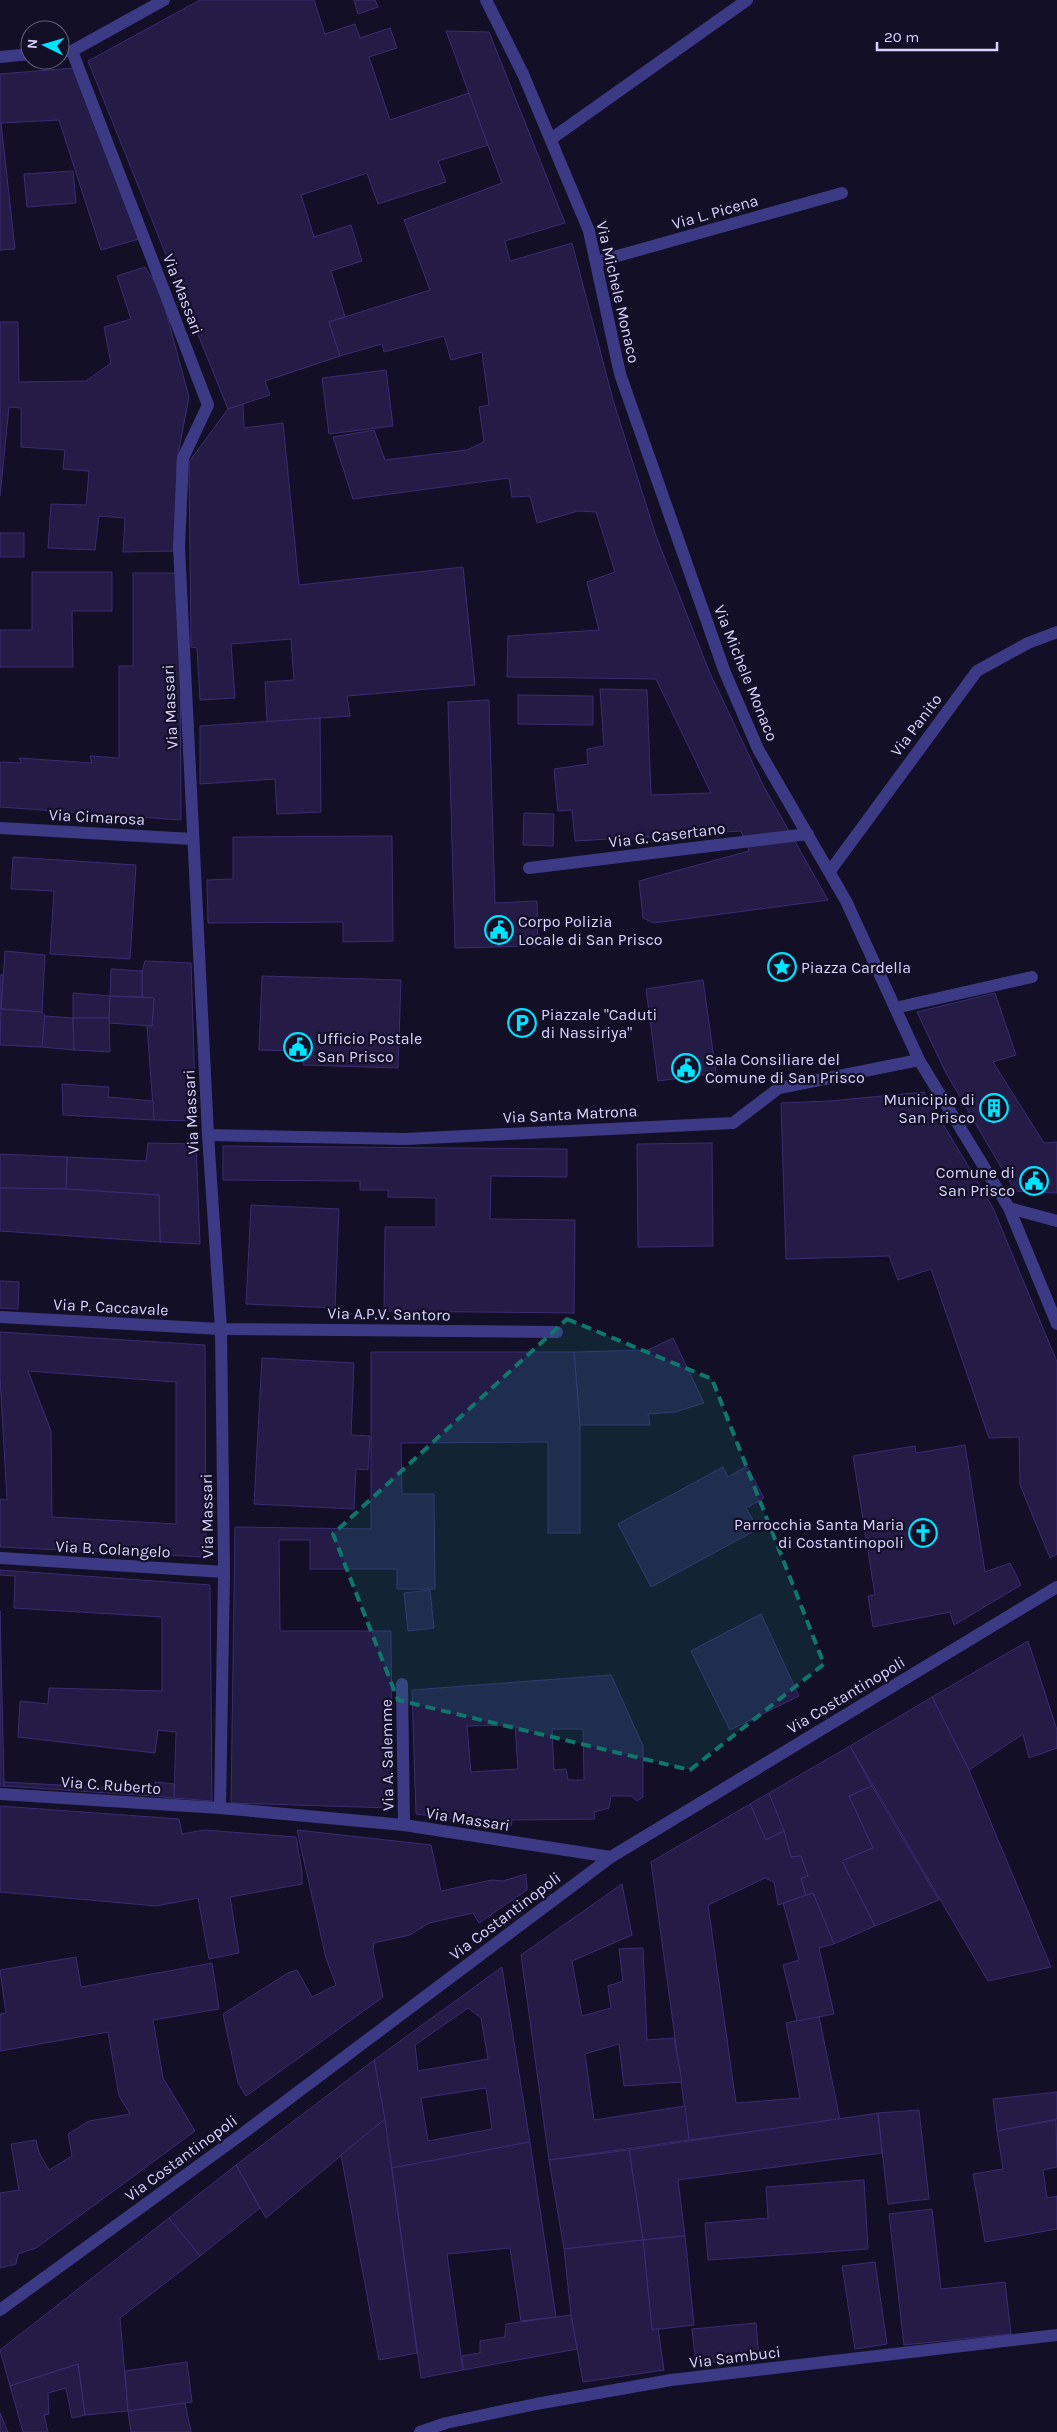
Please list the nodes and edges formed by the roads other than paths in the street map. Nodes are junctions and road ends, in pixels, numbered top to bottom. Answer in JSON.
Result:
{"nodes":[{"id":1,"x":164,"y":0,"type":"edge"},
{"id":2,"x":486,"y":0,"type":"edge"},
{"id":3,"x":747,"y":0,"type":"edge"},
{"id":4,"x":70,"y":49,"type":"edge"},
{"id":5,"x":20,"y":55,"type":"edge"},
{"id":6,"x":0,"y":56,"type":"edge"},
{"id":7,"x":70,"y":61,"type":"edge"},
{"id":8,"x":551,"y":139,"type":"junction"},
{"id":9,"x":842,"y":193,"type":"dead end"},
{"id":10,"x":596,"y":262,"type":"junction"},
{"id":11,"x":1057,"y":632,"type":"edge"},
{"id":12,"x":0,"y":828,"type":"edge"},
{"id":13,"x":808,"y":834,"type":"junction"},
{"id":14,"x":193,"y":840,"type":"junction"},
{"id":15,"x":529,"y":868,"type":"dead end"},
{"id":16,"x":830,"y":871,"type":"junction"},
{"id":17,"x":1032,"y":977,"type":"dead end"},
{"id":18,"x":895,"y":1008,"type":"junction"},
{"id":19,"x":919,"y":1060,"type":"junction"},
{"id":20,"x":208,"y":1135,"type":"junction"},
{"id":21,"x":1009,"y":1208,"type":"junction"},
{"id":22,"x":1057,"y":1220,"type":"edge"},
{"id":23,"x":0,"y":1317,"type":"edge"},
{"id":24,"x":1057,"y":1324,"type":"edge"},
{"id":25,"x":221,"y":1329,"type":"junction"},
{"id":26,"x":557,"y":1332,"type":"dead end"},
{"id":27,"x":0,"y":1558,"type":"edge"},
{"id":28,"x":224,"y":1572,"type":"junction"},
{"id":29,"x":1057,"y":1587,"type":"edge"},
{"id":30,"x":402,"y":1684,"type":"dead end"},
{"id":31,"x":0,"y":1794,"type":"edge"},
{"id":32,"x":220,"y":1808,"type":"junction"},
{"id":33,"x":404,"y":1825,"type":"junction"},
{"id":34,"x":611,"y":1857,"type":"junction"},
{"id":35,"x":0,"y":2310,"type":"edge"},
{"id":36,"x":1057,"y":2336,"type":"edge"},
{"id":37,"x":420,"y":2432,"type":"edge"}],
"edges":[{"from":1,"to":4,"type":"street"},
{"from":2,"to":8,"type":"street","name":"Via Michele Monaco"},
{"from":3,"to":8,"type":"street"},
{"from":5,"to":6,"type":"street"},
{"from":7,"to":14,"type":"street","name":"Via Massari"},
{"from":8,"to":10,"type":"street","name":"Via Michele Monaco"},
{"from":9,"to":10,"type":"street","name":"Via L. Picena"},
{"from":10,"to":13,"type":"street","name":"Via Michele Monaco"},
{"from":11,"to":16,"type":"street","name":"Via Panito"},
{"from":12,"to":14,"type":"street","name":"Via Cimarosa"},
{"from":13,"to":15,"type":"street","name":"Via G. Casertano"},
{"from":13,"to":16,"type":"street","name":"Via Michele Monaco"},
{"from":14,"to":20,"type":"street","name":"Via Massari"},
{"from":16,"to":18,"type":"street","name":"Via Michele Monaco"},
{"from":17,"to":18,"type":"street"},
{"from":18,"to":19,"type":"street","name":"Via Michele Monaco"},
{"from":19,"to":20,"type":"street","name":"Via Santa Matrona"},
{"from":19,"to":21,"type":"street","name":"Via Michele Monaco"},
{"from":20,"to":25,"type":"street","name":"Via Massari"},
{"from":21,"to":22,"type":"street"},
{"from":21,"to":24,"type":"street","name":"Via Michele Monaco"},
{"from":23,"to":25,"type":"street","name":"Via P. Caccavale"},
{"from":25,"to":26,"type":"street","name":"Via A.P.V. Santoro"},
{"from":25,"to":28,"type":"street","name":"Via Massari"},
{"from":27,"to":28,"type":"street","name":"Via B. Colangelo"},
{"from":28,"to":32,"type":"street","name":"Via Massari"},
{"from":29,"to":34,"type":"street","name":"Via Costantinopoli"},
{"from":30,"to":33,"type":"street","name":"Via A. Salemme"},
{"from":31,"to":32,"type":"street","name":"Via C. Ruberto"},
{"from":32,"to":33,"type":"street","name":"Via Massari"},
{"from":33,"to":34,"type":"street","name":"Via Massari"},
{"from":34,"to":35,"type":"street","name":"Via Costantinopoli"},
{"from":36,"to":37,"type":"street","name":"Via Sambuci"}]}
